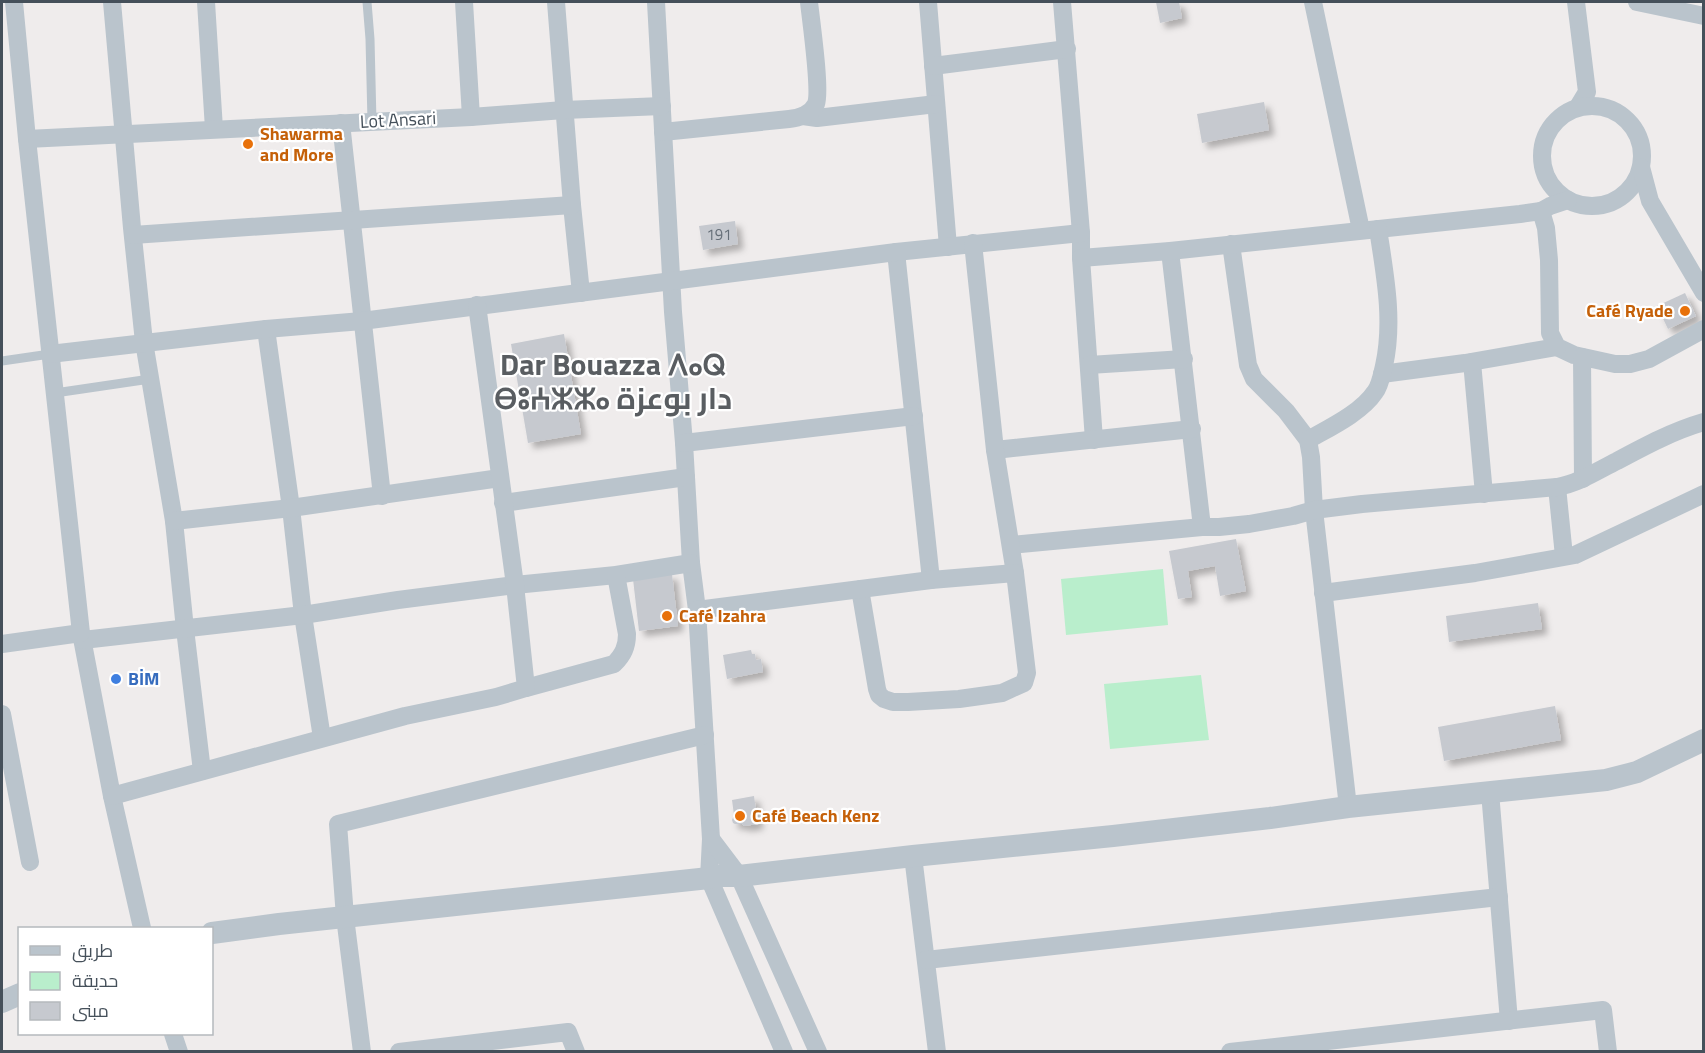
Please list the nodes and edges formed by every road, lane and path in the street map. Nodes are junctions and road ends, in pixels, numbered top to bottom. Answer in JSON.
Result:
{"nodes":[{"id":1,"x":14,"y":2,"type":"edge"},
{"id":2,"x":112,"y":2,"type":"edge"},
{"id":3,"x":206,"y":2,"type":"edge"},
{"id":4,"x":367,"y":2,"type":"edge"},
{"id":5,"x":464,"y":2,"type":"edge"},
{"id":6,"x":556,"y":2,"type":"edge"},
{"id":7,"x":656,"y":2,"type":"edge"},
{"id":8,"x":809,"y":2,"type":"edge"},
{"id":9,"x":928,"y":2,"type":"edge"},
{"id":10,"x":1062,"y":2,"type":"edge"},
{"id":11,"x":1313,"y":2,"type":"edge"},
{"id":12,"x":1576,"y":2,"type":"edge"},
{"id":13,"x":1637,"y":2,"type":"edge"},
{"id":14,"x":1704,"y":16,"type":"edge"},
{"id":15,"x":1067,"y":49,"type":"junction"},
{"id":16,"x":933,"y":66,"type":"junction"},
{"id":17,"x":1583,"y":100,"type":"junction"},
{"id":18,"x":936,"y":104,"type":"junction"},
{"id":19,"x":662,"y":106,"type":"junction"},
{"id":20,"x":564,"y":110,"type":"junction"},
{"id":21,"x":802,"y":116,"type":"junction"},
{"id":22,"x":471,"y":117,"type":"junction"},
{"id":23,"x":372,"y":122,"type":"junction"},
{"id":24,"x":341,"y":123,"type":"junction"},
{"id":25,"x":214,"y":129,"type":"junction"},
{"id":26,"x":663,"y":132,"type":"junction"},
{"id":27,"x":123,"y":134,"type":"junction"},
{"id":28,"x":27,"y":139,"type":"junction"},
{"id":29,"x":1641,"y":166,"type":"junction"},
{"id":30,"x":1552,"y":186,"type":"junction"},
{"id":31,"x":1626,"y":193,"type":"junction"},
{"id":32,"x":1568,"y":200,"type":"junction"},
{"id":33,"x":1650,"y":201,"type":"junction"},
{"id":34,"x":572,"y":205,"type":"junction"},
{"id":35,"x":1546,"y":208,"type":"junction"},
{"id":36,"x":352,"y":221,"type":"junction"},
{"id":37,"x":1370,"y":230,"type":"junction"},
{"id":38,"x":1081,"y":233,"type":"junction"},
{"id":39,"x":133,"y":235,"type":"junction"},
{"id":40,"x":973,"y":243,"type":"junction"},
{"id":41,"x":1231,"y":244,"type":"junction"},
{"id":42,"x":948,"y":247,"type":"junction"},
{"id":43,"x":1170,"y":251,"type":"junction"},
{"id":44,"x":896,"y":252,"type":"junction"},
{"id":45,"x":1082,"y":258,"type":"junction"},
{"id":46,"x":671,"y":282,"type":"junction"},
{"id":47,"x":581,"y":293,"type":"junction"},
{"id":48,"x":1704,"y":293,"type":"edge"},
{"id":49,"x":477,"y":305,"type":"junction"},
{"id":50,"x":362,"y":321,"type":"junction"},
{"id":51,"x":266,"y":329,"type":"junction"},
{"id":52,"x":1704,"y":329,"type":"edge"},
{"id":53,"x":144,"y":342,"type":"junction"},
{"id":54,"x":1557,"y":346,"type":"junction"},
{"id":55,"x":50,"y":354,"type":"junction"},
{"id":56,"x":1582,"y":357,"type":"junction"},
{"id":57,"x":1184,"y":359,"type":"junction"},
{"id":58,"x":2,"y":361,"type":"edge"},
{"id":59,"x":1472,"y":362,"type":"junction"},
{"id":60,"x":1089,"y":365,"type":"junction"},
{"id":61,"x":1382,"y":374,"type":"junction"},
{"id":62,"x":150,"y":379,"type":"junction"},
{"id":63,"x":55,"y":393,"type":"junction"},
{"id":64,"x":914,"y":417,"type":"junction"},
{"id":65,"x":1704,"y":422,"type":"edge"},
{"id":66,"x":1192,"y":429,"type":"junction"},
{"id":67,"x":1094,"y":440,"type":"junction"},
{"id":68,"x":1308,"y":440,"type":"junction"},
{"id":69,"x":684,"y":443,"type":"junction"},
{"id":70,"x":995,"y":450,"type":"junction"},
{"id":71,"x":686,"y":477,"type":"junction"},
{"id":72,"x":500,"y":478,"type":"junction"},
{"id":73,"x":1583,"y":479,"type":"junction"},
{"id":74,"x":1557,"y":487,"type":"junction"},
{"id":75,"x":1484,"y":494,"type":"junction"},
{"id":76,"x":1704,"y":494,"type":"edge"},
{"id":77,"x":382,"y":496,"type":"junction"},
{"id":78,"x":503,"y":502,"type":"junction"},
{"id":79,"x":291,"y":508,"type":"junction"},
{"id":80,"x":1314,"y":510,"type":"junction"},
{"id":81,"x":174,"y":521,"type":"junction"},
{"id":82,"x":1203,"y":526,"type":"junction"},
{"id":83,"x":1011,"y":545,"type":"junction"},
{"id":84,"x":1564,"y":556,"type":"junction"},
{"id":85,"x":691,"y":563,"type":"junction"},
{"id":86,"x":1015,"y":573,"type":"junction"},
{"id":87,"x":616,"y":575,"type":"junction"},
{"id":88,"x":931,"y":580,"type":"junction"},
{"id":89,"x":515,"y":585,"type":"junction"},
{"id":90,"x":860,"y":589,"type":"junction"},
{"id":91,"x":1323,"y":593,"type":"junction"},
{"id":92,"x":697,"y":610,"type":"junction"},
{"id":93,"x":303,"y":615,"type":"junction"},
{"id":94,"x":185,"y":629,"type":"junction"},
{"id":95,"x":82,"y":637,"type":"junction"},
{"id":96,"x":2,"y":644,"type":"edge"},
{"id":97,"x":526,"y":688,"type":"junction"},
{"id":98,"x":2,"y":714,"type":"edge"},
{"id":99,"x":705,"y":735,"type":"junction"},
{"id":100,"x":322,"y":738,"type":"junction"},
{"id":101,"x":1704,"y":740,"type":"edge"},
{"id":102,"x":202,"y":771,"type":"junction"},
{"id":103,"x":1490,"y":792,"type":"junction"},
{"id":104,"x":112,"y":796,"type":"junction"},
{"id":105,"x":10,"y":805,"type":"edge"},
{"id":106,"x":1348,"y":807,"type":"junction"},
{"id":107,"x":711,"y":839,"type":"junction"},
{"id":108,"x":913,"y":856,"type":"junction"},
{"id":109,"x":30,"y":862,"type":"dead end"},
{"id":110,"x":739,"y":876,"type":"junction"},
{"id":111,"x":709,"y":878,"type":"junction"},
{"id":112,"x":1499,"y":897,"type":"junction"},
{"id":113,"x":345,"y":917,"type":"junction"},
{"id":114,"x":142,"y":927,"type":"edge"},
{"id":115,"x":213,"y":933,"type":"edge"},
{"id":116,"x":926,"y":960,"type":"junction"},
{"id":117,"x":18,"y":995,"type":"edge"},
{"id":118,"x":2,"y":1002,"type":"edge"},
{"id":119,"x":1509,"y":1021,"type":"junction"},
{"id":120,"x":173,"y":1035,"type":"edge"},
{"id":121,"x":179,"y":1052,"type":"edge"},
{"id":122,"x":362,"y":1052,"type":"edge"},
{"id":123,"x":399,"y":1052,"type":"edge"},
{"id":124,"x":576,"y":1052,"type":"edge"},
{"id":125,"x":784,"y":1052,"type":"edge"},
{"id":126,"x":818,"y":1052,"type":"edge"},
{"id":127,"x":937,"y":1052,"type":"edge"},
{"id":128,"x":1230,"y":1052,"type":"edge"},
{"id":129,"x":1608,"y":1052,"type":"edge"}],
"edges":[{"from":1,"to":28,"type":"street"},
{"from":2,"to":27,"type":"street"},
{"from":3,"to":25,"type":"street"},
{"from":4,"to":23,"type":"lane"},
{"from":5,"to":22,"type":"street"},
{"from":6,"to":20,"type":"street"},
{"from":7,"to":19,"type":"street"},
{"from":8,"to":21,"type":"street"},
{"from":9,"to":16,"type":"street"},
{"from":10,"to":15,"type":"street"},
{"from":11,"to":37,"type":"street"},
{"from":12,"to":17,"type":"street"},
{"from":13,"to":14,"type":"street"},
{"from":15,"to":16,"type":"street"},
{"from":15,"to":38,"type":"street"},
{"from":16,"to":18,"type":"street"},
{"from":17,"to":29,"type":"street"},
{"from":17,"to":30,"type":"street"},
{"from":18,"to":21,"type":"street"},
{"from":18,"to":42,"type":"street"},
{"from":19,"to":20,"type":"street","name":"Lot Ansari"},
{"from":19,"to":26,"type":"street"},
{"from":20,"to":22,"type":"street","name":"Lot Ansari"},
{"from":20,"to":34,"type":"street"},
{"from":21,"to":26,"type":"street"},
{"from":22,"to":23,"type":"street","name":"Lot Ansari"},
{"from":23,"to":24,"type":"street","name":"Lot Ansari"},
{"from":24,"to":25,"type":"street","name":"Lot Ansari"},
{"from":24,"to":36,"type":"street"},
{"from":25,"to":27,"type":"street","name":"Lot Ansari"},
{"from":26,"to":46,"type":"street"},
{"from":27,"to":28,"type":"street","name":"Lot Ansari"},
{"from":27,"to":39,"type":"street"},
{"from":28,"to":55,"type":"street"},
{"from":29,"to":31,"type":"street"},
{"from":29,"to":33,"type":"street"},
{"from":30,"to":32,"type":"street"},
{"from":30,"to":35,"type":"street"},
{"from":31,"to":32,"type":"street"},
{"from":31,"to":33,"type":"street"},
{"from":32,"to":35,"type":"street"},
{"from":33,"to":48,"type":"street"},
{"from":34,"to":36,"type":"street"},
{"from":34,"to":47,"type":"street"},
{"from":35,"to":37,"type":"street"},
{"from":35,"to":54,"type":"street"},
{"from":36,"to":39,"type":"street"},
{"from":36,"to":50,"type":"street"},
{"from":37,"to":41,"type":"street"},
{"from":37,"to":61,"type":"street"},
{"from":38,"to":40,"type":"street"},
{"from":38,"to":45,"type":"street"},
{"from":39,"to":53,"type":"street"},
{"from":40,"to":42,"type":"street"},
{"from":40,"to":70,"type":"street"},
{"from":41,"to":43,"type":"street"},
{"from":41,"to":68,"type":"street"},
{"from":42,"to":44,"type":"street"},
{"from":43,"to":45,"type":"street"},
{"from":43,"to":57,"type":"street"},
{"from":44,"to":46,"type":"street"},
{"from":44,"to":64,"type":"street"},
{"from":45,"to":60,"type":"street"},
{"from":46,"to":47,"type":"street"},
{"from":46,"to":69,"type":"street"},
{"from":47,"to":49,"type":"street"},
{"from":49,"to":50,"type":"street"},
{"from":49,"to":72,"type":"street"},
{"from":50,"to":51,"type":"street"},
{"from":50,"to":77,"type":"street"},
{"from":51,"to":53,"type":"street"},
{"from":51,"to":79,"type":"street"},
{"from":52,"to":56,"type":"street"},
{"from":53,"to":55,"type":"street"},
{"from":53,"to":62,"type":"street"},
{"from":54,"to":56,"type":"street"},
{"from":54,"to":59,"type":"street"},
{"from":55,"to":58,"type":"lane"},
{"from":55,"to":63,"type":"street"},
{"from":56,"to":73,"type":"street"},
{"from":57,"to":60,"type":"street"},
{"from":57,"to":66,"type":"street"},
{"from":59,"to":61,"type":"street"},
{"from":59,"to":75,"type":"street"},
{"from":60,"to":67,"type":"street"},
{"from":61,"to":68,"type":"street"},
{"from":62,"to":63,"type":"lane"},
{"from":62,"to":81,"type":"street"},
{"from":63,"to":95,"type":"street"},
{"from":64,"to":69,"type":"street"},
{"from":64,"to":88,"type":"street"},
{"from":65,"to":73,"type":"street"},
{"from":66,"to":67,"type":"street"},
{"from":66,"to":82,"type":"street"},
{"from":67,"to":70,"type":"street"},
{"from":68,"to":80,"type":"street"},
{"from":69,"to":71,"type":"street"},
{"from":70,"to":83,"type":"street"},
{"from":71,"to":78,"type":"street"},
{"from":71,"to":85,"type":"street"},
{"from":72,"to":77,"type":"street"},
{"from":72,"to":78,"type":"street"},
{"from":73,"to":74,"type":"street"},
{"from":74,"to":75,"type":"street"},
{"from":74,"to":84,"type":"street"},
{"from":75,"to":80,"type":"street"},
{"from":76,"to":84,"type":"street"},
{"from":77,"to":79,"type":"street"},
{"from":78,"to":89,"type":"street"},
{"from":79,"to":81,"type":"street"},
{"from":79,"to":93,"type":"street"},
{"from":80,"to":82,"type":"street"},
{"from":80,"to":91,"type":"street"},
{"from":81,"to":94,"type":"street"},
{"from":82,"to":83,"type":"street"},
{"from":83,"to":86,"type":"street"},
{"from":84,"to":91,"type":"street"},
{"from":85,"to":87,"type":"street"},
{"from":85,"to":92,"type":"street"},
{"from":86,"to":88,"type":"street"},
{"from":86,"to":90,"type":"street"},
{"from":87,"to":89,"type":"street"},
{"from":87,"to":97,"type":"street"},
{"from":88,"to":90,"type":"street"},
{"from":89,"to":93,"type":"street"},
{"from":89,"to":97,"type":"street"},
{"from":90,"to":92,"type":"street"},
{"from":91,"to":106,"type":"street"},
{"from":92,"to":99,"type":"street"},
{"from":93,"to":94,"type":"street"},
{"from":93,"to":100,"type":"street"},
{"from":94,"to":95,"type":"street"},
{"from":94,"to":102,"type":"street"},
{"from":95,"to":96,"type":"street"},
{"from":95,"to":104,"type":"street"},
{"from":97,"to":100,"type":"street"},
{"from":98,"to":105,"type":"street"},
{"from":99,"to":107,"type":"street"},
{"from":99,"to":113,"type":"street"},
{"from":100,"to":102,"type":"street"},
{"from":101,"to":103,"type":"street"},
{"from":102,"to":104,"type":"street"},
{"from":103,"to":106,"type":"street"},
{"from":103,"to":112,"type":"street"},
{"from":104,"to":114,"type":"street"},
{"from":105,"to":109,"type":"street"},
{"from":106,"to":108,"type":"street"},
{"from":107,"to":110,"type":"street"},
{"from":107,"to":111,"type":"street"},
{"from":108,"to":110,"type":"street"},
{"from":108,"to":116,"type":"street"},
{"from":110,"to":111,"type":"street"},
{"from":110,"to":126,"type":"street"},
{"from":111,"to":113,"type":"street"},
{"from":111,"to":125,"type":"street"},
{"from":112,"to":116,"type":"street"},
{"from":112,"to":119,"type":"street"},
{"from":113,"to":115,"type":"street"},
{"from":113,"to":122,"type":"street"},
{"from":116,"to":127,"type":"street"},
{"from":117,"to":118,"type":"street"},
{"from":119,"to":128,"type":"street"},
{"from":119,"to":129,"type":"street"},
{"from":120,"to":121,"type":"street"},
{"from":123,"to":124,"type":"street"}]}
